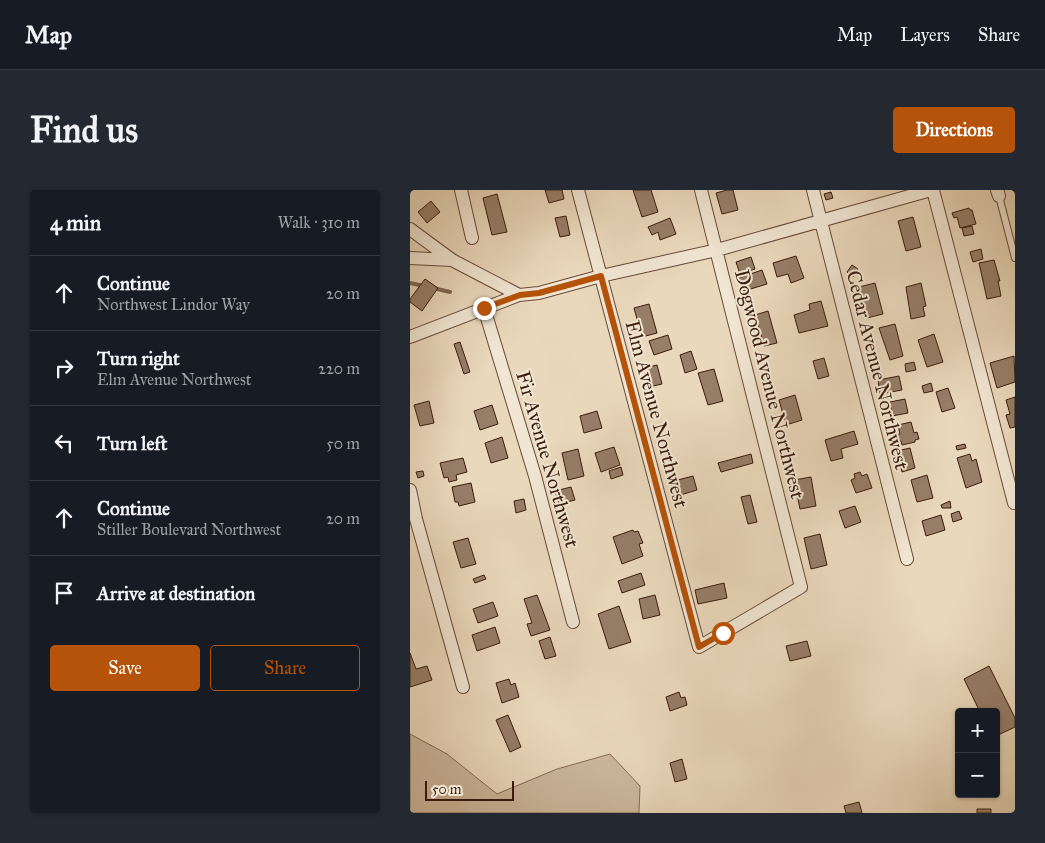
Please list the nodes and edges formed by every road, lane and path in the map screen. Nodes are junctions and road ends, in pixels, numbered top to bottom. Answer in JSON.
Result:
{"nodes":[{"id":1,"x":461,"y":190,"type":"edge"},
{"id":2,"x":578,"y":190,"type":"edge"},
{"id":3,"x":701,"y":190,"type":"edge"},
{"id":4,"x":813,"y":190,"type":"edge"},
{"id":5,"x":932,"y":190,"type":"edge"},
{"id":6,"x":998,"y":193,"type":"edge"},
{"id":7,"x":820,"y":221,"type":"junction"},
{"id":8,"x":410,"y":229,"type":"edge"},
{"id":9,"x":472,"y":238,"type":"dead end"},
{"id":10,"x":717,"y":250,"type":"junction"},
{"id":11,"x":410,"y":258,"type":"edge"},
{"id":12,"x":1015,"y":258,"type":"edge"},
{"id":13,"x":452,"y":260,"type":"junction"},
{"id":14,"x":601,"y":276,"type":"junction"},
{"id":15,"x":520,"y":295,"type":"junction"},
{"id":16,"x":484,"y":308,"type":"junction"},
{"id":17,"x":410,"y":337,"type":"edge"},
{"id":18,"x":410,"y":490,"type":"edge"},
{"id":19,"x":1014,"y":503,"type":"dead end"},
{"id":20,"x":907,"y":558,"type":"dead end"},
{"id":21,"x":573,"y":622,"type":"dead end"},
{"id":22,"x":699,"y":647,"type":"joint"},
{"id":23,"x":463,"y":687,"type":"dead end"}],
"edges":[{"from":1,"to":9,"type":"street"},
{"from":2,"to":14,"type":"street","name":"Elm Avenue Northwest"},
{"from":3,"to":10,"type":"street","name":"Dogwood Avenue Northwest"},
{"from":4,"to":7,"type":"street","name":"Cedar Avenue Northwest"},
{"from":5,"to":7,"type":"street"},
{"from":5,"to":19,"type":"street"},
{"from":6,"to":12,"type":"lane"},
{"from":7,"to":10,"type":"street"},
{"from":7,"to":20,"type":"street","name":"Cedar Avenue Northwest"},
{"from":8,"to":13,"type":"street"},
{"from":10,"to":14,"type":"street"},
{"from":10,"to":22,"type":"street","name":"Dogwood Avenue Northwest"},
{"from":11,"to":13,"type":"street"},
{"from":13,"to":15,"type":"street"},
{"from":14,"to":15,"type":"street"},
{"from":14,"to":22,"type":"street","name":"Elm Avenue Northwest"},
{"from":15,"to":16,"type":"street"},
{"from":16,"to":17,"type":"street"},
{"from":16,"to":21,"type":"street","name":"Fir Avenue Northwest"},
{"from":18,"to":23,"type":"street"}]}
